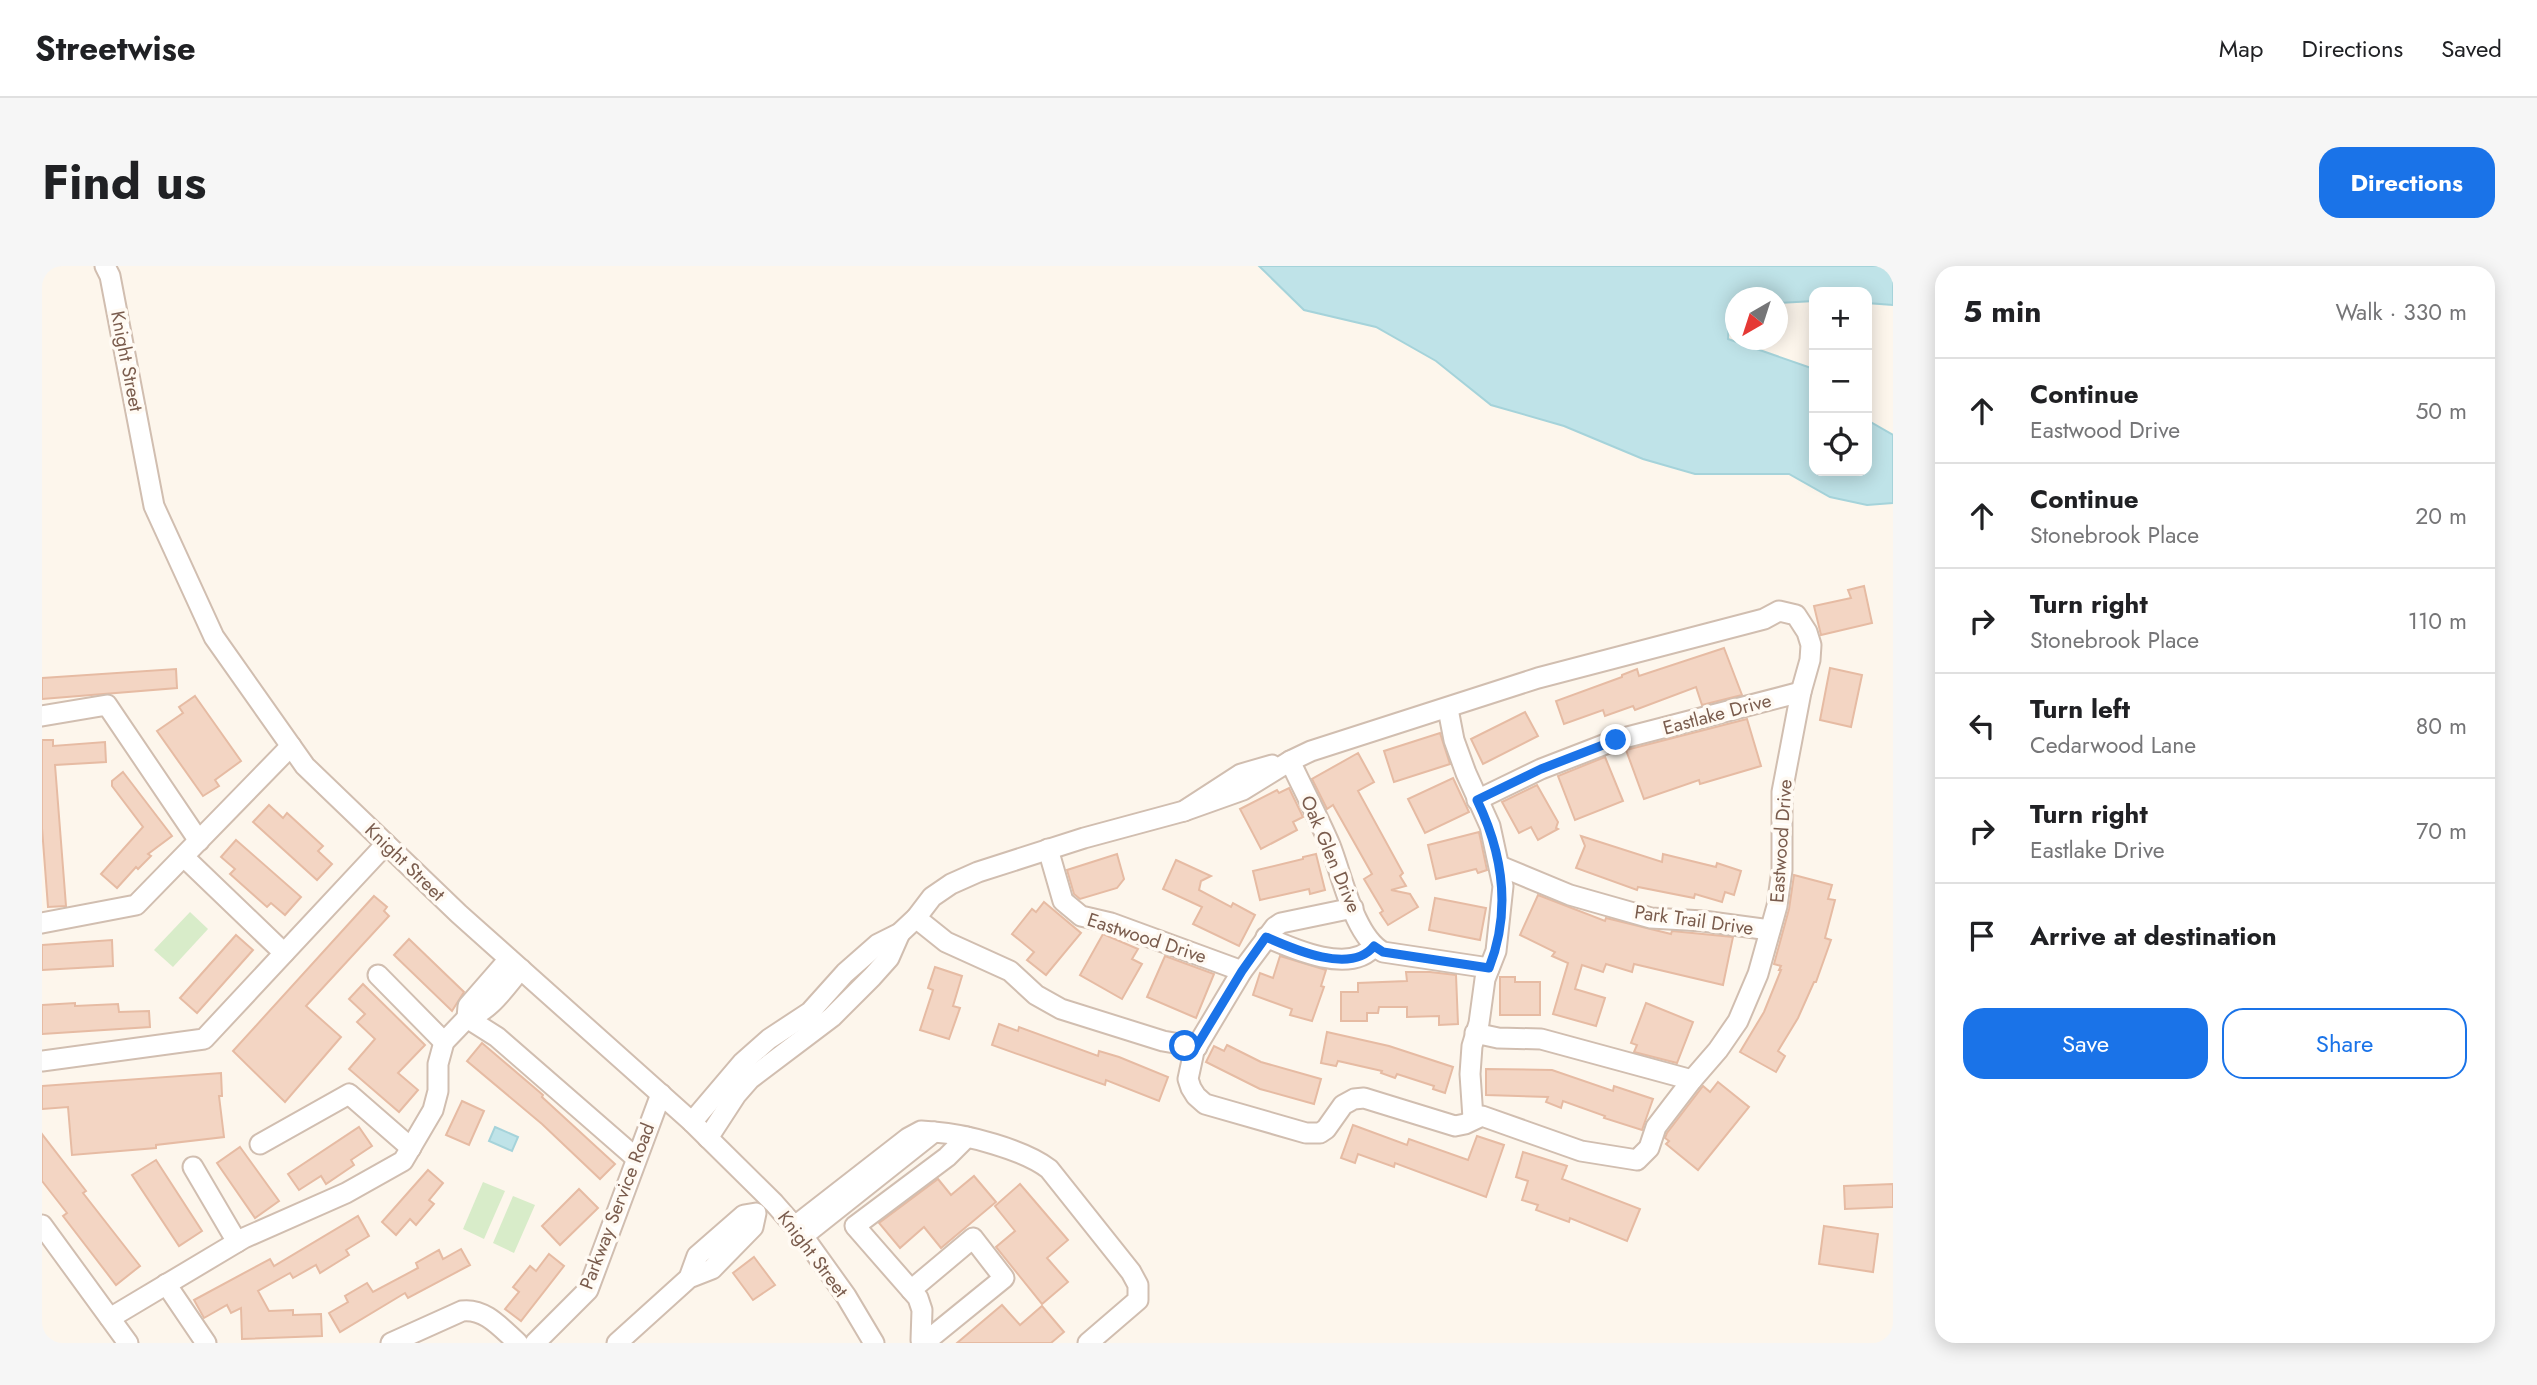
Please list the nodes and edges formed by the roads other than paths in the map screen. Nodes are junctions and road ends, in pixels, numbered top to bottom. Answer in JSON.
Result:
{"nodes":[{"id":1,"x":110,"y":269,"type":"edge"},
{"id":2,"x":1801,"y":692,"type":"junction"},
{"id":3,"x":1448,"y":709,"type":"junction"},
{"id":4,"x":42,"y":716,"type":"edge"},
{"id":5,"x":291,"y":746,"type":"junction"},
{"id":6,"x":1290,"y":761,"type":"junction"},
{"id":7,"x":1477,"y":800,"type":"junction"},
{"id":8,"x":199,"y":841,"type":"junction"},
{"id":9,"x":386,"y":844,"type":"junction"},
{"id":10,"x":1048,"y":849,"type":"junction"},
{"id":11,"x":184,"y":857,"type":"junction"},
{"id":12,"x":1500,"y":866,"type":"junction"},
{"id":13,"x":1353,"y":908,"type":"junction"},
{"id":14,"x":916,"y":918,"type":"junction"},
{"id":15,"x":42,"y":923,"type":"edge"},
{"id":16,"x":1770,"y":930,"type":"junction"},
{"id":17,"x":900,"y":933,"type":"junction"},
{"id":18,"x":1266,"y":937,"type":"junction"},
{"id":19,"x":1374,"y":946,"type":"junction"},
{"id":20,"x":284,"y":953,"type":"junction"},
{"id":21,"x":515,"y":964,"type":"junction"},
{"id":22,"x":1489,"y":968,"type":"junction"},
{"id":23,"x":1242,"y":971,"type":"junction"},
{"id":24,"x":377,"y":975,"type":"dead end"},
{"id":25,"x":467,"y":1018,"type":"junction"},
{"id":26,"x":1475,"y":1033,"type":"junction"},
{"id":27,"x":444,"y":1042,"type":"junction"},
{"id":28,"x":1196,"y":1047,"type":"junction"},
{"id":29,"x":42,"y":1060,"type":"edge"},
{"id":30,"x":1692,"y":1080,"type":"junction"},
{"id":31,"x":661,"y":1094,"type":"junction"},
{"id":32,"x":1473,"y":1118,"type":"junction"},
{"id":33,"x":692,"y":1122,"type":"junction"},
{"id":34,"x":708,"y":1138,"type":"junction"},
{"id":35,"x":967,"y":1138,"type":"junction"},
{"id":36,"x":260,"y":1144,"type":"dead end"},
{"id":37,"x":411,"y":1149,"type":"junction"},
{"id":38,"x":636,"y":1158,"type":"junction"},
{"id":39,"x":192,"y":1167,"type":"dead end"},
{"id":40,"x":836,"y":1202,"type":"junction"},
{"id":41,"x":763,"y":1206,"type":"junction"},
{"id":42,"x":42,"y":1225,"type":"edge"},
{"id":43,"x":855,"y":1226,"type":"junction"},
{"id":44,"x":799,"y":1231,"type":"junction"},
{"id":45,"x":237,"y":1242,"type":"junction"},
{"id":46,"x":166,"y":1284,"type":"junction"},
{"id":47,"x":911,"y":1290,"type":"junction"},
{"id":48,"x":110,"y":1318,"type":"junction"},
{"id":49,"x":920,"y":1342,"type":"edge"},
{"id":50,"x":128,"y":1343,"type":"edge"},
{"id":51,"x":206,"y":1343,"type":"edge"},
{"id":52,"x":391,"y":1343,"type":"edge"},
{"id":53,"x":519,"y":1343,"type":"edge"},
{"id":54,"x":536,"y":1343,"type":"edge"},
{"id":55,"x":617,"y":1343,"type":"edge"},
{"id":56,"x":874,"y":1343,"type":"edge"},
{"id":57,"x":1088,"y":1343,"type":"edge"}],
"edges":[{"from":1,"to":5,"type":"street","name":"Knight Street"},
{"from":2,"to":3,"type":"street","name":"Eastwood Drive"},
{"from":2,"to":7,"type":"street","name":"Eastlake Drive"},
{"from":2,"to":16,"type":"street","name":"Eastwood Drive"},
{"from":3,"to":6,"type":"street","name":"Eastwood Drive"},
{"from":3,"to":7,"type":"street"},
{"from":4,"to":8,"type":"street"},
{"from":5,"to":8,"type":"street"},
{"from":5,"to":9,"type":"street","name":"Knight Street"},
{"from":6,"to":10,"type":"street","name":"Eastwood Drive"},
{"from":6,"to":13,"type":"street","name":"Oak Glen Drive"},
{"from":7,"to":12,"type":"street"},
{"from":8,"to":11,"type":"street"},
{"from":9,"to":20,"type":"street"},
{"from":9,"to":21,"type":"street","name":"Knight Street"},
{"from":10,"to":14,"type":"street","name":"Eastwood Drive"},
{"from":10,"to":23,"type":"street","name":"Eastwood Drive"},
{"from":11,"to":15,"type":"street"},
{"from":11,"to":20,"type":"street"},
{"from":12,"to":16,"type":"street","name":"Park Trail Drive"},
{"from":12,"to":22,"type":"street"},
{"from":13,"to":18,"type":"street"},
{"from":13,"to":19,"type":"street","name":"Oak Glen Drive"},
{"from":14,"to":17,"type":"street","name":"Eastwood Drive"},
{"from":14,"to":28,"type":"street"},
{"from":16,"to":30,"type":"street","name":"Eastwood Drive"},
{"from":17,"to":33,"type":"street","name":"Eastwood Drive"},
{"from":17,"to":34,"type":"street","name":"Eastwood Drive"},
{"from":18,"to":19,"type":"street"},
{"from":18,"to":23,"type":"street"},
{"from":19,"to":22,"type":"street"},
{"from":20,"to":29,"type":"street"},
{"from":21,"to":25,"type":"street"},
{"from":21,"to":31,"type":"street","name":"Knight Street"},
{"from":22,"to":26,"type":"street"},
{"from":23,"to":28,"type":"street","name":"Eastwood Drive"},
{"from":24,"to":27,"type":"street"},
{"from":25,"to":27,"type":"street"},
{"from":25,"to":38,"type":"street"},
{"from":26,"to":30,"type":"street"},
{"from":26,"to":32,"type":"street"},
{"from":27,"to":37,"type":"street"},
{"from":28,"to":32,"type":"street","name":"Eastwood Drive"},
{"from":30,"to":32,"type":"street","name":"Eastwood Drive"},
{"from":31,"to":33,"type":"street","name":"Knight Street"},
{"from":31,"to":38,"type":"street","name":"Parkway Service Road"},
{"from":33,"to":34,"type":"street","name":"Knight Street"},
{"from":34,"to":41,"type":"street","name":"Knight Street"},
{"from":35,"to":40,"type":"street"},
{"from":35,"to":43,"type":"street"},
{"from":35,"to":57,"type":"street"},
{"from":36,"to":37,"type":"street"},
{"from":37,"to":45,"type":"street"},
{"from":38,"to":54,"type":"street","name":"Parkway Service Road"},
{"from":39,"to":45,"type":"street"},
{"from":40,"to":43,"type":"street"},
{"from":40,"to":44,"type":"street"},
{"from":41,"to":44,"type":"street","name":"Knight Street"},
{"from":41,"to":55,"type":"street"},
{"from":42,"to":48,"type":"street"},
{"from":43,"to":47,"type":"street"},
{"from":44,"to":56,"type":"street","name":"Knight Street"},
{"from":45,"to":46,"type":"street"},
{"from":46,"to":48,"type":"street"},
{"from":46,"to":51,"type":"street"},
{"from":47,"to":49,"type":"street"},
{"from":47,"to":49,"type":"street"},
{"from":48,"to":50,"type":"street"},
{"from":52,"to":53,"type":"street"}]}
